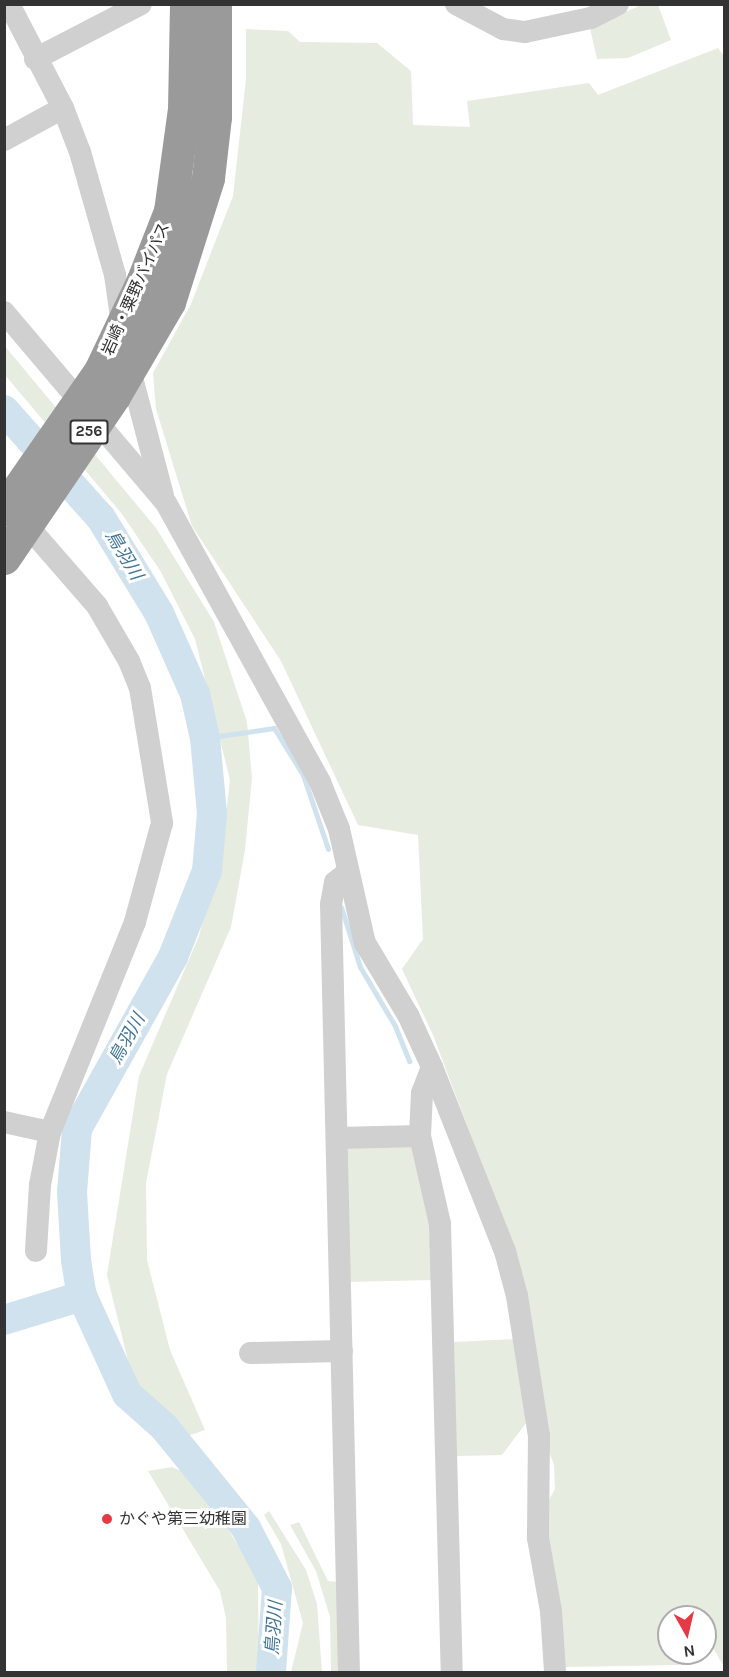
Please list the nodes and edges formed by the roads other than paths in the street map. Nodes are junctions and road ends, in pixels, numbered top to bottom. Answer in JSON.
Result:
{"nodes":[{"id":1,"x":9,"y":4,"type":"edge"},
{"id":2,"x":141,"y":4,"type":"edge"},
{"id":3,"x":186,"y":4,"type":"edge"},
{"id":4,"x":215,"y":4,"type":"edge"},
{"id":5,"x":456,"y":4,"type":"edge"},
{"id":6,"x":618,"y":4,"type":"edge"},
{"id":7,"x":591,"y":11,"type":"edge"},
{"id":8,"x":35,"y":59,"type":"junction"},
{"id":9,"x":63,"y":108,"type":"junction"},
{"id":10,"x":4,"y":140,"type":"edge"},
{"id":11,"x":4,"y":312,"type":"edge"},
{"id":12,"x":4,"y":502,"type":"edge"},
{"id":13,"x":166,"y":503,"type":"junction"},
{"id":14,"x":4,"y":509,"type":"edge"},
{"id":15,"x":4,"y":558,"type":"edge"},
{"id":16,"x":348,"y":872,"type":"junction"},
{"id":17,"x":432,"y":1067,"type":"junction"},
{"id":18,"x":4,"y":1122,"type":"edge"},
{"id":19,"x":50,"y":1132,"type":"junction"},
{"id":20,"x":420,"y":1136,"type":"junction"},
{"id":21,"x":338,"y":1138,"type":"junction"},
{"id":22,"x":36,"y":1251,"type":"dead end"},
{"id":23,"x":342,"y":1351,"type":"junction"},
{"id":24,"x":250,"y":1353,"type":"dead end"},
{"id":25,"x":349,"y":1672,"type":"edge"},
{"id":26,"x":452,"y":1672,"type":"edge"},
{"id":27,"x":555,"y":1672,"type":"edge"}],
"edges":[{"from":1,"to":8,"type":"street"},
{"from":2,"to":8,"type":"street"},
{"from":3,"to":14,"type":"highway","name":"岩崎・粟野バイパス","number":"256","bridge":true},
{"from":4,"to":15,"type":"highway","name":"岩崎・粟野バイパス","number":"256","bridge":true},
{"from":5,"to":7,"type":"street"},
{"from":6,"to":7,"type":"street"},
{"from":8,"to":9,"type":"street"},
{"from":9,"to":10,"type":"street"},
{"from":9,"to":13,"type":"street"},
{"from":11,"to":13,"type":"street"},
{"from":12,"to":19,"type":"street"},
{"from":13,"to":16,"type":"street"},
{"from":16,"to":17,"type":"street"},
{"from":16,"to":21,"type":"street"},
{"from":17,"to":20,"type":"street"},
{"from":17,"to":27,"type":"street"},
{"from":18,"to":19,"type":"street"},
{"from":19,"to":22,"type":"street"},
{"from":20,"to":21,"type":"street"},
{"from":20,"to":26,"type":"street"},
{"from":21,"to":23,"type":"street"},
{"from":23,"to":24,"type":"street"},
{"from":23,"to":25,"type":"street"}]}
